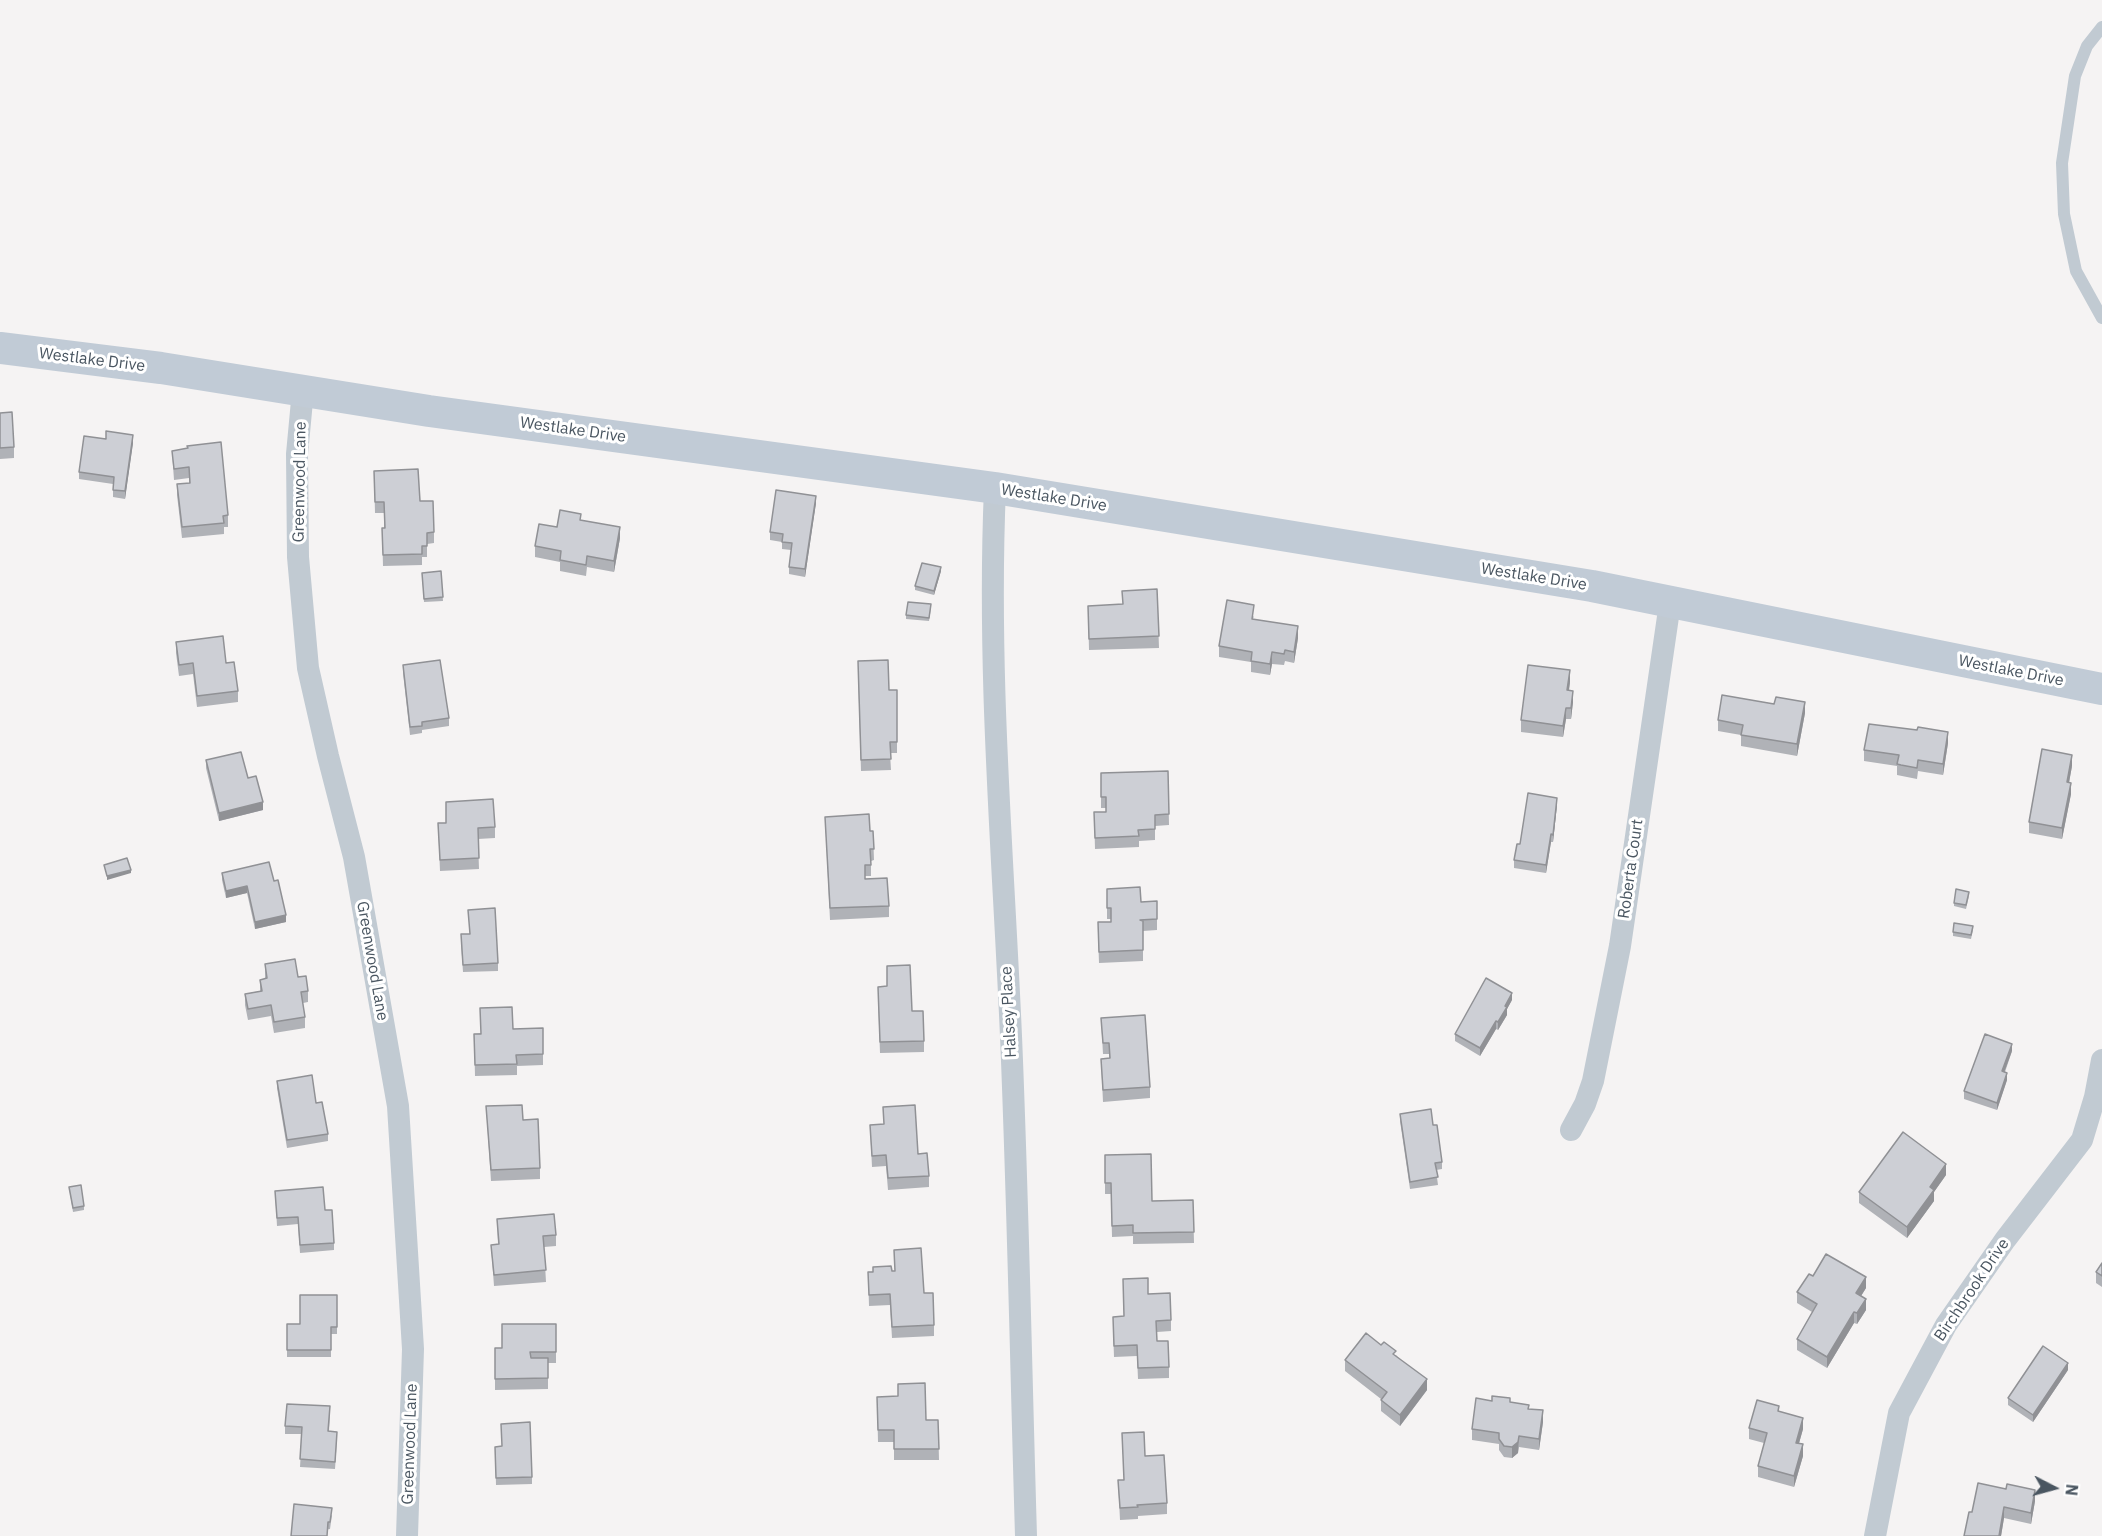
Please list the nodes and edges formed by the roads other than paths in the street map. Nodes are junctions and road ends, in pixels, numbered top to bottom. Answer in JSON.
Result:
{"nodes":[{"id":1,"x":2102,"y":27,"type":"edge"},
{"id":2,"x":2102,"y":318,"type":"edge"},
{"id":3,"x":0,"y":348,"type":"edge"},
{"id":4,"x":303,"y":390,"type":"junction"},
{"id":5,"x":995,"y":488,"type":"junction"},
{"id":6,"x":1670,"y":603,"type":"junction"},
{"id":7,"x":2102,"y":689,"type":"edge"},
{"id":8,"x":2102,"y":1060,"type":"edge"},
{"id":9,"x":1571,"y":1130,"type":"dead end"},
{"id":10,"x":407,"y":1536,"type":"edge"},
{"id":11,"x":1026,"y":1536,"type":"edge"},
{"id":12,"x":1875,"y":1536,"type":"edge"}],
"edges":[{"from":1,"to":2,"type":"lane"},
{"from":3,"to":4,"type":"street","name":"Westlake Drive"},
{"from":4,"to":5,"type":"street","name":"Westlake Drive"},
{"from":4,"to":10,"type":"street","name":"Greenwood Lane"},
{"from":5,"to":6,"type":"street","name":"Westlake Drive"},
{"from":5,"to":11,"type":"street","name":"Halsey Place"},
{"from":6,"to":7,"type":"street","name":"Westlake Drive"},
{"from":6,"to":9,"type":"street","name":"Roberta Court"},
{"from":8,"to":12,"type":"street","name":"Birchbrook Drive"}]}
